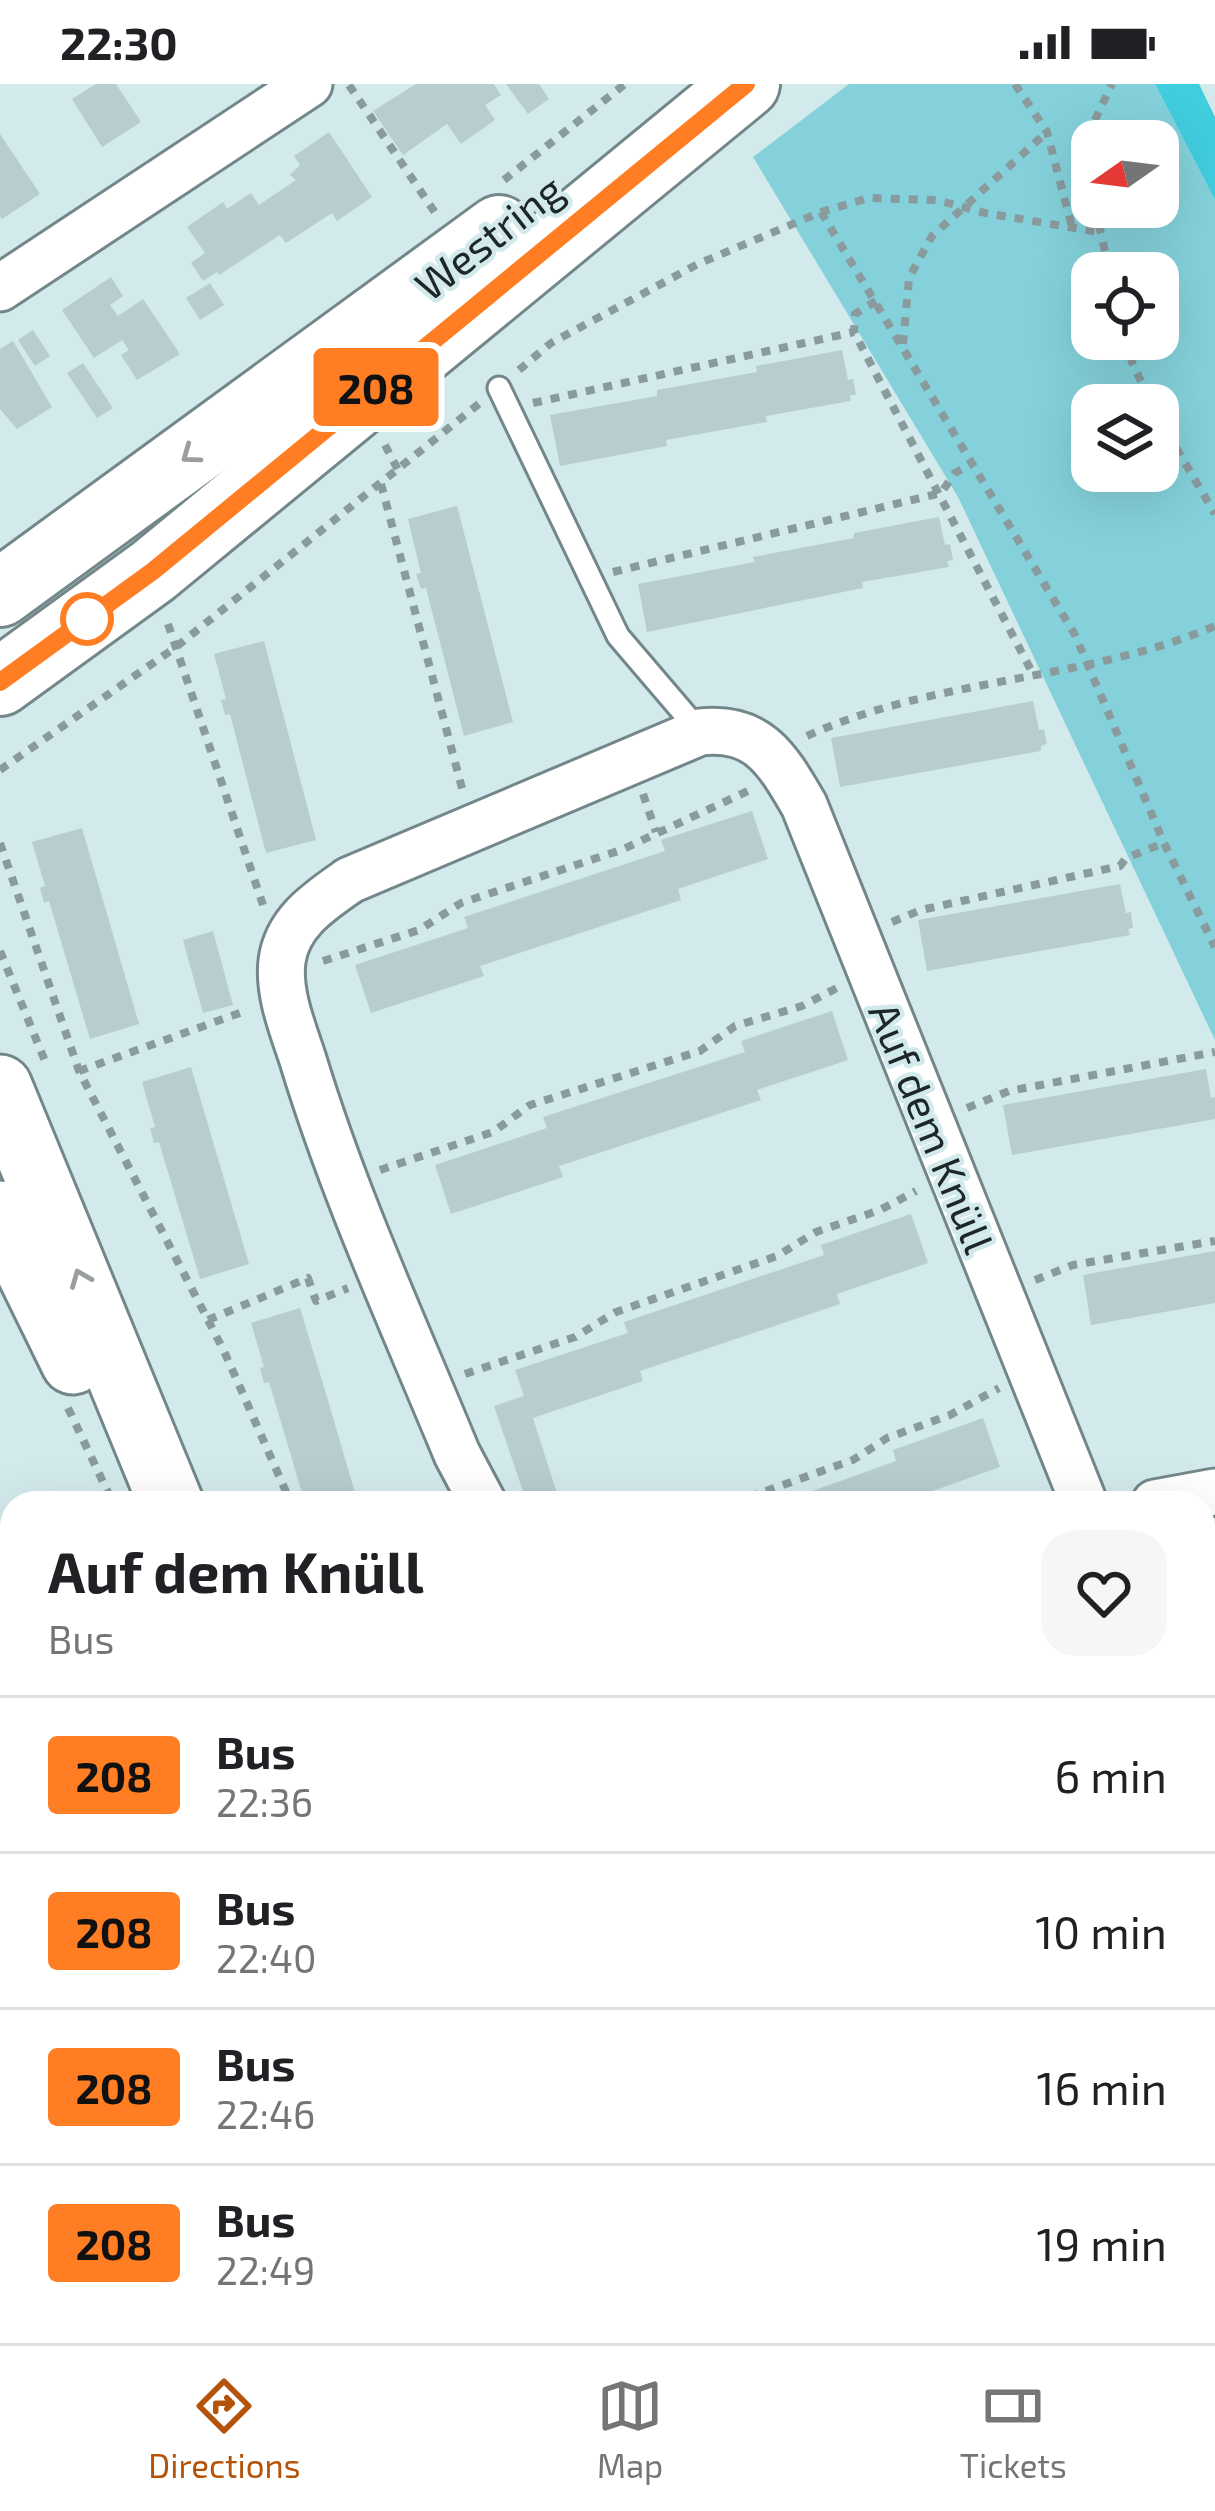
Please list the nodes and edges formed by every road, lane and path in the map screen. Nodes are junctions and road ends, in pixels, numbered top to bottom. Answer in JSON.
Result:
{"nodes":[{"id":1,"x":309,"y":84,"type":"edge"},
{"id":2,"x":349,"y":84,"type":"edge"},
{"id":3,"x":680,"y":84,"type":"edge"},
{"id":4,"x":746,"y":84,"type":"edge"},
{"id":5,"x":1015,"y":84,"type":"edge"},
{"id":6,"x":1112,"y":84,"type":"edge"},
{"id":7,"x":1095,"y":120,"type":"edge"},
{"id":8,"x":1047,"y":132,"type":"junction"},
{"id":9,"x":425,"y":197,"type":"dead end"},
{"id":10,"x":970,"y":206,"type":"junction"},
{"id":11,"x":821,"y":212,"type":"junction"},
{"id":12,"x":1071,"y":223,"type":"edge"},
{"id":13,"x":1071,"y":227,"type":"edge"},
{"id":14,"x":1077,"y":228,"type":"edge"},
{"id":15,"x":1098,"y":228,"type":"edge"},
{"id":16,"x":1099,"y":232,"type":"junction"},
{"id":17,"x":1104,"y":252,"type":"edge"},
{"id":18,"x":0,"y":289,"type":"edge"},
{"id":19,"x":876,"y":301,"type":"junction"},
{"id":20,"x":533,"y":332,"type":"dead end"},
{"id":21,"x":854,"y":332,"type":"junction"},
{"id":22,"x":903,"y":344,"type":"junction"},
{"id":23,"x":545,"y":348,"type":"junction"},
{"id":24,"x":504,"y":398,"type":"junction"},
{"id":25,"x":382,"y":437,"type":"dead end"},
{"id":26,"x":1179,"y":457,"type":"edge"},
{"id":27,"x":973,"y":463,"type":"junction"},
{"id":28,"x":398,"y":470,"type":"junction"},
{"id":29,"x":381,"y":484,"type":"junction"},
{"id":30,"x":941,"y":493,"type":"junction"},
{"id":31,"x":1215,"y":514,"type":"edge"},
{"id":32,"x":590,"y":577,"type":"junction"},
{"id":33,"x":0,"y":593,"type":"edge"},
{"id":34,"x":164,"y":614,"type":"dead end"},
{"id":35,"x":1215,"y":626,"type":"edge"},
{"id":36,"x":176,"y":647,"type":"junction"},
{"id":37,"x":1090,"y":664,"type":"junction"},
{"id":38,"x":1034,"y":676,"type":"junction"},
{"id":39,"x":0,"y":682,"type":"edge"},
{"id":40,"x":700,"y":732,"type":"junction"},
{"id":41,"x":778,"y":762,"type":"junction"},
{"id":42,"x":0,"y":770,"type":"edge"},
{"id":43,"x":472,"y":828,"type":"junction"},
{"id":44,"x":0,"y":843,"type":"edge"},
{"id":45,"x":1164,"y":843,"type":"junction"},
{"id":46,"x":1215,"y":947,"type":"edge"},
{"id":47,"x":864,"y":954,"type":"junction"},
{"id":48,"x":285,"y":969,"type":"junction"},
{"id":49,"x":1215,"y":1052,"type":"edge"},
{"id":50,"x":79,"y":1071,"type":"junction"},
{"id":51,"x":0,"y":1087,"type":"edge"},
{"id":52,"x":932,"y":1121,"type":"junction"},
{"id":53,"x":952,"y":1172,"type":"junction"},
{"id":54,"x":344,"y":1182,"type":"junction"},
{"id":55,"x":0,"y":1213,"type":"edge"},
{"id":56,"x":1215,"y":1241,"type":"edge"},
{"id":57,"x":382,"y":1274,"type":"junction"},
{"id":58,"x":999,"y":1294,"type":"junction"},
{"id":59,"x":208,"y":1320,"type":"junction"},
{"id":60,"x":1030,"y":1372,"type":"junction"},
{"id":61,"x":429,"y":1385,"type":"junction"},
{"id":62,"x":137,"y":1491,"type":"edge"},
{"id":63,"x":166,"y":1491,"type":"edge"},
{"id":64,"x":286,"y":1491,"type":"edge"},
{"id":65,"x":471,"y":1491,"type":"edge"},
{"id":66,"x":766,"y":1491,"type":"edge"},
{"id":67,"x":1079,"y":1491,"type":"edge"}],
"edges":[{"from":1,"to":18,"type":"street"},
{"from":2,"to":9,"type":"path"},
{"from":3,"to":33,"type":"main road","name":"Westring","one_way":true},
{"from":4,"to":39,"type":"main road","name":"Westring"},
{"from":5,"to":8,"type":"path"},
{"from":6,"to":7,"type":"path"},
{"from":8,"to":10,"type":"path"},
{"from":8,"to":12,"type":"path"},
{"from":10,"to":11,"type":"path"},
{"from":10,"to":13,"type":"path"},
{"from":10,"to":22,"type":"path"},
{"from":11,"to":19,"type":"path"},
{"from":11,"to":23,"type":"path"},
{"from":14,"to":16,"type":"path"},
{"from":15,"to":16,"type":"path"},
{"from":16,"to":17,"type":"path"},
{"from":19,"to":21,"type":"path"},
{"from":19,"to":22,"type":"path"},
{"from":20,"to":23,"type":"path"},
{"from":21,"to":24,"type":"path"},
{"from":21,"to":30,"type":"path"},
{"from":22,"to":27,"type":"path"},
{"from":23,"to":24,"type":"path"},
{"from":24,"to":28,"type":"path"},
{"from":24,"to":32,"type":"lane"},
{"from":25,"to":28,"type":"path"},
{"from":26,"to":31,"type":"path"},
{"from":27,"to":30,"type":"path"},
{"from":27,"to":37,"type":"path"},
{"from":28,"to":29,"type":"path"},
{"from":29,"to":36,"type":"path"},
{"from":29,"to":43,"type":"path"},
{"from":30,"to":32,"type":"path"},
{"from":30,"to":38,"type":"path"},
{"from":32,"to":40,"type":"lane"},
{"from":34,"to":36,"type":"path"},
{"from":35,"to":37,"type":"path"},
{"from":36,"to":42,"type":"path"},
{"from":36,"to":48,"type":"path"},
{"from":37,"to":38,"type":"path"},
{"from":37,"to":45,"type":"path"},
{"from":38,"to":41,"type":"path"},
{"from":40,"to":41,"type":"street","name":"Auf dem Knüll"},
{"from":40,"to":43,"type":"street"},
{"from":41,"to":47,"type":"street","name":"Auf dem Knüll"},
{"from":41,"to":48,"type":"path"},
{"from":43,"to":48,"type":"street"},
{"from":44,"to":50,"type":"path"},
{"from":45,"to":46,"type":"path"},
{"from":45,"to":47,"type":"path"},
{"from":47,"to":52,"type":"street","name":"Auf dem Knüll"},
{"from":47,"to":54,"type":"path"},
{"from":48,"to":50,"type":"path"},
{"from":48,"to":54,"type":"street"},
{"from":49,"to":52,"type":"path"},
{"from":50,"to":59,"type":"path"},
{"from":63,"to":51,"type":"main road","one_way":true},
{"from":52,"to":53,"type":"street","name":"Auf dem Knüll"},
{"from":53,"to":58,"type":"street","name":"Auf dem Knüll"},
{"from":53,"to":61,"type":"path"},
{"from":54,"to":57,"type":"street"},
{"from":55,"to":62,"type":"main road"},
{"from":56,"to":58,"type":"path"},
{"from":57,"to":59,"type":"path"},
{"from":57,"to":61,"type":"street"},
{"from":58,"to":60,"type":"street","name":"Auf dem Knüll"},
{"from":59,"to":64,"type":"path"},
{"from":60,"to":66,"type":"path"},
{"from":60,"to":67,"type":"street","name":"Auf dem Knüll"},
{"from":61,"to":65,"type":"street"}]}
